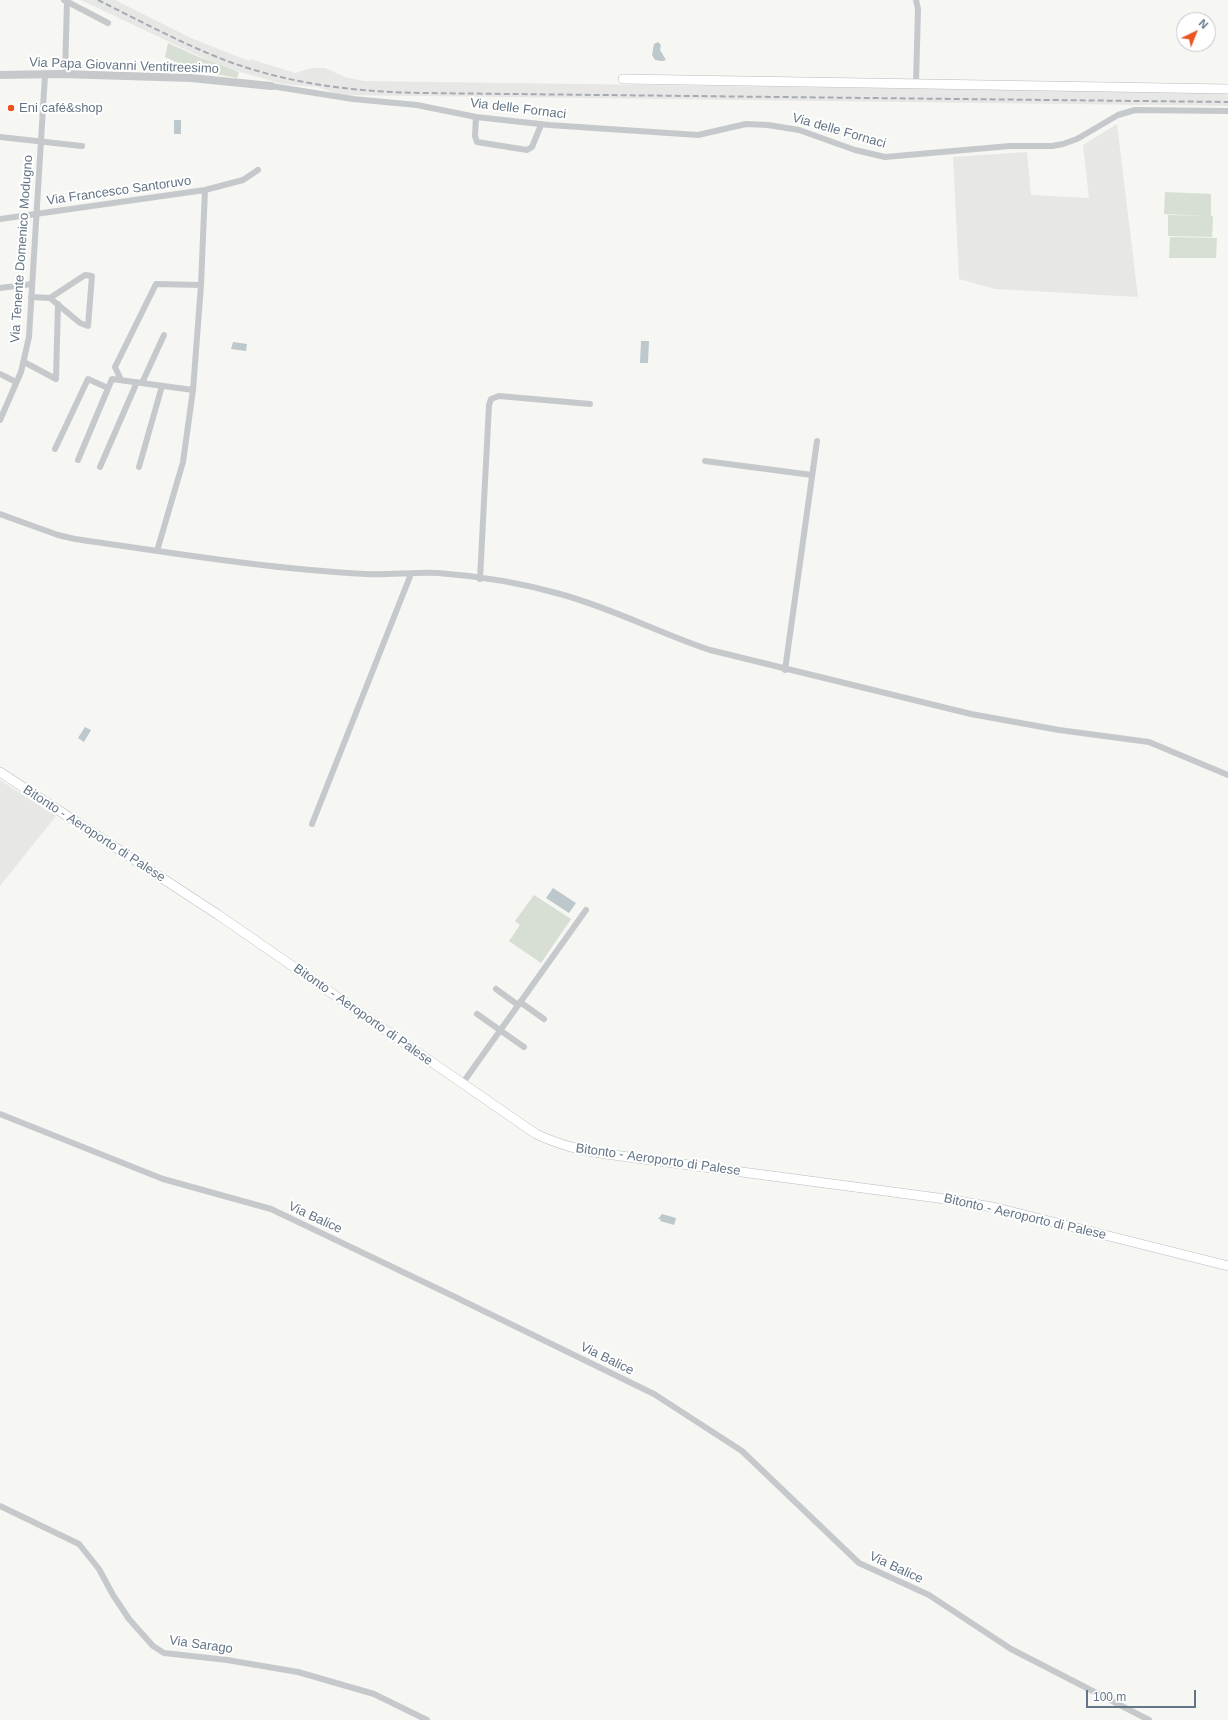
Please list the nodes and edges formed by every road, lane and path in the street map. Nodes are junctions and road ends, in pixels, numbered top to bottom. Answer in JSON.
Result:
{"nodes":[{"id":1,"x":916,"y":0,"type":"edge"},
{"id":2,"x":66,"y":1,"type":"edge"},
{"id":3,"x":108,"y":23,"type":"dead end"},
{"id":4,"x":65,"y":74,"type":"junction"},
{"id":5,"x":0,"y":75,"type":"edge"},
{"id":6,"x":45,"y":75,"type":"junction"},
{"id":7,"x":623,"y":79,"type":"dead end"},
{"id":8,"x":916,"y":83,"type":"junction"},
{"id":9,"x":271,"y":86,"type":"joint"},
{"id":10,"x":1228,"y":89,"type":"edge"},
{"id":11,"x":1228,"y":111,"type":"edge"},
{"id":12,"x":476,"y":117,"type":"junction"},
{"id":13,"x":541,"y":125,"type":"junction"},
{"id":14,"x":0,"y":137,"type":"edge"},
{"id":15,"x":40,"y":140,"type":"junction"},
{"id":16,"x":82,"y":146,"type":"dead end"},
{"id":17,"x":258,"y":170,"type":"dead end"},
{"id":18,"x":205,"y":190,"type":"junction"},
{"id":19,"x":36,"y":214,"type":"junction"},
{"id":20,"x":0,"y":219,"type":"edge"},
{"id":21,"x":32,"y":284,"type":"junction"},
{"id":22,"x":201,"y":285,"type":"junction"},
{"id":23,"x":0,"y":288,"type":"edge"},
{"id":24,"x":31,"y":297,"type":"junction"},
{"id":25,"x":50,"y":298,"type":"junction"},
{"id":26,"x":58,"y":304,"type":"junction"},
{"id":27,"x":164,"y":336,"type":"dead end"},
{"id":28,"x":24,"y":362,"type":"junction"},
{"id":29,"x":0,"y":374,"type":"edge"},
{"id":30,"x":121,"y":380,"type":"junction"},
{"id":31,"x":16,"y":382,"type":"junction"},
{"id":32,"x":140,"y":383,"type":"junction"},
{"id":33,"x":162,"y":386,"type":"junction"},
{"id":34,"x":108,"y":388,"type":"junction"},
{"id":35,"x":193,"y":390,"type":"junction"},
{"id":36,"x":590,"y":404,"type":"dead end"},
{"id":37,"x":0,"y":420,"type":"edge"},
{"id":38,"x":817,"y":441,"type":"dead end"},
{"id":39,"x":55,"y":449,"type":"dead end"},
{"id":40,"x":78,"y":460,"type":"dead end"},
{"id":41,"x":705,"y":461,"type":"dead end"},
{"id":42,"x":100,"y":466,"type":"dead end"},
{"id":43,"x":139,"y":466,"type":"dead end"},
{"id":44,"x":812,"y":475,"type":"junction"},
{"id":45,"x":0,"y":514,"type":"edge"},
{"id":46,"x":157,"y":551,"type":"junction"},
{"id":47,"x":411,"y":574,"type":"junction"},
{"id":48,"x":480,"y":578,"type":"junction"},
{"id":49,"x":785,"y":670,"type":"junction"},
{"id":50,"x":0,"y":772,"type":"edge"},
{"id":51,"x":1228,"y":775,"type":"edge"},
{"id":52,"x":312,"y":824,"type":"dead end"},
{"id":53,"x":586,"y":910,"type":"dead end"},
{"id":54,"x":496,"y":989,"type":"dead end"},
{"id":55,"x":519,"y":1004,"type":"junction"},
{"id":56,"x":477,"y":1014,"type":"dead end"},
{"id":57,"x":544,"y":1019,"type":"dead end"},
{"id":58,"x":500,"y":1030,"type":"junction"},
{"id":59,"x":524,"y":1047,"type":"dead end"},
{"id":60,"x":462,"y":1084,"type":"junction"},
{"id":61,"x":0,"y":1114,"type":"edge"},
{"id":62,"x":1228,"y":1266,"type":"edge"},
{"id":63,"x":0,"y":1506,"type":"edge"},
{"id":64,"x":427,"y":1720,"type":"edge"},
{"id":65,"x":1149,"y":1720,"type":"edge"}],
"edges":[{"from":1,"to":8,"type":"street"},
{"from":2,"to":3,"type":"street"},
{"from":2,"to":4,"type":"street"},
{"from":4,"to":6,"type":"street","name":"Via Papa Giovanni Ventitreesimo"},
{"from":4,"to":9,"type":"street","name":"Via Papa Giovanni Ventitreesimo"},
{"from":5,"to":6,"type":"street","name":"Via Papa Giovanni Ventitreesimo"},
{"from":6,"to":15,"type":"street","name":"Via Tenente Domenico Modugno"},
{"from":7,"to":8,"type":"main road"},
{"from":8,"to":10,"type":"main road"},
{"from":9,"to":12,"type":"street","name":"Via delle Fornaci"},
{"from":11,"to":13,"type":"street","name":"Via delle Fornaci"},
{"from":12,"to":13,"type":"street","name":"Via delle Fornaci"},
{"from":12,"to":13,"type":"street"},
{"from":14,"to":15,"type":"street"},
{"from":15,"to":16,"type":"street"},
{"from":15,"to":19,"type":"street","name":"Via Tenente Domenico Modugno"},
{"from":17,"to":18,"type":"street","name":"Via Francesco Santoruvo"},
{"from":18,"to":19,"type":"street","name":"Via Francesco Santoruvo"},
{"from":18,"to":22,"type":"street"},
{"from":19,"to":20,"type":"street","name":"Via Francesco Santoruvo"},
{"from":19,"to":21,"type":"street","name":"Via Tenente Domenico Modugno"},
{"from":21,"to":23,"type":"street"},
{"from":21,"to":24,"type":"street","name":"Via Tenente Domenico Modugno"},
{"from":22,"to":30,"type":"street"},
{"from":22,"to":35,"type":"street"},
{"from":24,"to":25,"type":"street"},
{"from":24,"to":28,"type":"street","name":"Via Tenente Domenico Modugno"},
{"from":25,"to":26,"type":"street"},
{"from":25,"to":26,"type":"street"},
{"from":26,"to":28,"type":"street"},
{"from":27,"to":32,"type":"street"},
{"from":28,"to":31,"type":"street","name":"Via Tenente Domenico Modugno"},
{"from":29,"to":31,"type":"street"},
{"from":30,"to":32,"type":"street"},
{"from":30,"to":34,"type":"street"},
{"from":31,"to":37,"type":"street","name":"Via Tenente Domenico Modugno"},
{"from":32,"to":33,"type":"street"},
{"from":32,"to":42,"type":"street"},
{"from":33,"to":35,"type":"street"},
{"from":33,"to":43,"type":"street"},
{"from":34,"to":39,"type":"street"},
{"from":34,"to":40,"type":"street"},
{"from":35,"to":46,"type":"street"},
{"from":36,"to":48,"type":"street"},
{"from":38,"to":44,"type":"street"},
{"from":41,"to":44,"type":"street"},
{"from":44,"to":49,"type":"street"},
{"from":45,"to":46,"type":"street"},
{"from":46,"to":47,"type":"street"},
{"from":47,"to":48,"type":"street"},
{"from":47,"to":52,"type":"street"},
{"from":48,"to":49,"type":"street"},
{"from":49,"to":51,"type":"street"},
{"from":50,"to":60,"type":"main road","name":"Bitonto - Aeroporto di Palese"},
{"from":53,"to":55,"type":"street"},
{"from":54,"to":55,"type":"street"},
{"from":55,"to":57,"type":"street"},
{"from":55,"to":58,"type":"street"},
{"from":56,"to":58,"type":"street"},
{"from":58,"to":59,"type":"street"},
{"from":58,"to":60,"type":"street"},
{"from":60,"to":62,"type":"main road","name":"Bitonto - Aeroporto di Palese"},
{"from":61,"to":65,"type":"street","name":"Via Balice"},
{"from":63,"to":64,"type":"street","name":"Via Sarago"}]}
